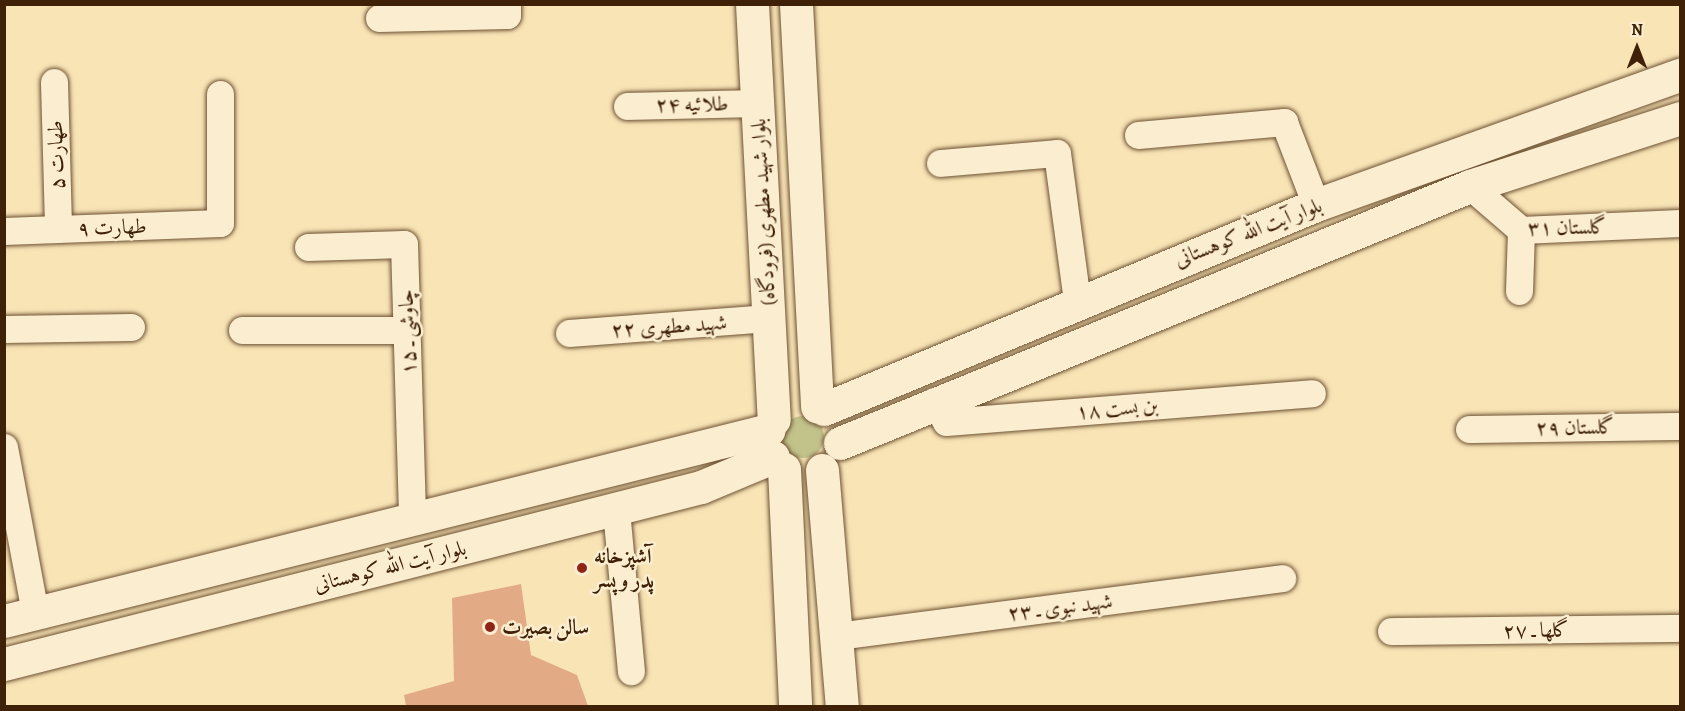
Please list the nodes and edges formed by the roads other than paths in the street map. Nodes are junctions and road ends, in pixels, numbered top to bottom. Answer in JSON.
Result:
{"nodes":[{"id":1,"x":507,"y":4,"type":"edge"},
{"id":2,"x":752,"y":4,"type":"edge"},
{"id":3,"x":796,"y":4,"type":"edge"},
{"id":4,"x":379,"y":18,"type":"dead end"},
{"id":5,"x":1680,"y":75,"type":"edge"},
{"id":6,"x":54,"y":82,"type":"dead end"},
{"id":7,"x":220,"y":94,"type":"dead end"},
{"id":8,"x":757,"y":103,"type":"junction"},
{"id":9,"x":627,"y":106,"type":"dead end"},
{"id":10,"x":1680,"y":118,"type":"edge"},
{"id":11,"x":1138,"y":135,"type":"dead end"},
{"id":12,"x":940,"y":163,"type":"dead end"},
{"id":13,"x":1470,"y":186,"type":"junction"},
{"id":14,"x":1316,"y":206,"type":"junction"},
{"id":15,"x":1680,"y":223,"type":"edge"},
{"id":16,"x":58,"y":229,"type":"junction"},
{"id":17,"x":1521,"y":230,"type":"junction"},
{"id":18,"x":4,"y":231,"type":"edge"},
{"id":19,"x":308,"y":247,"type":"dead end"},
{"id":20,"x":1519,"y":291,"type":"dead end"},
{"id":21,"x":1077,"y":300,"type":"junction"},
{"id":22,"x":768,"y":318,"type":"junction"},
{"id":23,"x":131,"y":327,"type":"dead end"},
{"id":24,"x":4,"y":329,"type":"edge"},
{"id":25,"x":242,"y":330,"type":"dead end"},
{"id":26,"x":407,"y":330,"type":"junction"},
{"id":27,"x":569,"y":333,"type":"dead end"},
{"id":28,"x":887,"y":380,"type":"junction"},
{"id":29,"x":1312,"y":393,"type":"dead end"},
{"id":30,"x":820,"y":407,"type":"junction"},
{"id":31,"x":919,"y":407,"type":"junction"},
{"id":32,"x":1680,"y":426,"type":"edge"},
{"id":33,"x":1468,"y":429,"type":"dead end"},
{"id":34,"x":775,"y":444,"type":"junction"},
{"id":35,"x":4,"y":447,"type":"edge"},
{"id":36,"x":831,"y":456,"type":"junction"},
{"id":37,"x":654,"y":458,"type":"junction"},
{"id":38,"x":660,"y":498,"type":"junction"},
{"id":39,"x":616,"y":510,"type":"junction"},
{"id":40,"x":412,"y":518,"type":"junction"},
{"id":41,"x":239,"y":561,"type":"junction"},
{"id":42,"x":1282,"y":578,"type":"dead end"},
{"id":43,"x":252,"y":600,"type":"junction"},
{"id":44,"x":20,"y":617,"type":"edge"},
{"id":45,"x":1680,"y":628,"type":"edge"},
{"id":46,"x":1392,"y":631,"type":"dead end"},
{"id":47,"x":837,"y":636,"type":"junction"},
{"id":48,"x":4,"y":664,"type":"edge"},
{"id":49,"x":631,"y":671,"type":"dead end"},
{"id":50,"x":795,"y":706,"type":"edge"},
{"id":51,"x":842,"y":706,"type":"edge"}],
"edges":[{"from":1,"to":4,"type":"street"},
{"from":2,"to":8,"type":"main road","name":"بلوار شهید مطهری (فرودگاه)"},
{"from":3,"to":30,"type":"main road","name":"بلوار شهید مطهری (فرودگاه)"},
{"from":5,"to":14,"type":"main road","name":"بلوار آیت الله کوهستانی"},
{"from":6,"to":16,"type":"street","name":"طهارت ۵"},
{"from":7,"to":16,"type":"street","name":"طهارت ۹"},
{"from":8,"to":9,"type":"street","name":"طلائیه ۲۴"},
{"from":8,"to":22,"type":"main road","name":"بلوار شهید مطهری (فرودگاه)"},
{"from":10,"to":13,"type":"main road","name":"بلوار آیت الله کوهستانی"},
{"from":11,"to":14,"type":"street"},
{"from":12,"to":21,"type":"street"},
{"from":13,"to":17,"type":"street","name":"گلستان ۳۱"},
{"from":13,"to":31,"type":"main road","name":"بلوار آیت الله کوهستانی"},
{"from":14,"to":21,"type":"main road","name":"بلوار آیت الله کوهستانی"},
{"from":15,"to":17,"type":"street","name":"گلستان ۳۱"},
{"from":16,"to":18,"type":"street","name":"طهارت ۹"},
{"from":17,"to":20,"type":"street"},
{"from":19,"to":26,"type":"street","name":"چاوشی ـ ۱۵"},
{"from":21,"to":28,"type":"main road","name":"بلوار آیت الله کوهستانی"},
{"from":22,"to":27,"type":"street","name":"شهید مطهری ۲۲"},
{"from":22,"to":34,"type":"main road","name":"بلوار شهید مطهری (فرودگاه)"},
{"from":23,"to":24,"type":"street"},
{"from":25,"to":26,"type":"street"},
{"from":26,"to":40,"type":"street","name":"چاوشی ـ ۱۵"},
{"from":28,"to":30,"type":"main road","name":"بلوار آیت الله کوهستانی"},
{"from":28,"to":31,"type":"main road"},
{"from":29,"to":31,"type":"street","name":"بن بست ۱۸"},
{"from":30,"to":34,"type":"main road"},
{"from":30,"to":36,"type":"main road"},
{"from":31,"to":36,"type":"main road","name":"بلوار آیت الله کوهستانی"},
{"from":32,"to":33,"type":"street","name":"گلستان ۲۹"},
{"from":34,"to":36,"type":"main road"},
{"from":34,"to":37,"type":"main road","name":"بلوار آیت الله کوهستانی"},
{"from":34,"to":38,"type":"main road","name":"بلوار آیت الله کوهستانی"},
{"from":34,"to":50,"type":"main road","name":"بلوار شهید مطهری (فرودگاه)"},
{"from":35,"to":44,"type":"street"},
{"from":36,"to":47,"type":"main road"},
{"from":37,"to":38,"type":"main road"},
{"from":37,"to":40,"type":"main road","name":"بلوار آیت الله کوهستانی"},
{"from":38,"to":39,"type":"main road","name":"بلوار آیت الله کوهستانی"},
{"from":39,"to":43,"type":"main road","name":"بلوار آیت الله کوهستانی"},
{"from":39,"to":49,"type":"street"},
{"from":40,"to":41,"type":"main road","name":"بلوار آیت الله کوهستانی"},
{"from":41,"to":43,"type":"main road"},
{"from":41,"to":44,"type":"main road","name":"بلوار آیت الله کوهستانی"},
{"from":42,"to":47,"type":"street","name":"شهید نبوی ـ ۲۳"},
{"from":43,"to":48,"type":"main road","name":"بلوار آیت الله کوهستانی"},
{"from":45,"to":46,"type":"street","name":"گلها ـ ۲۷"},
{"from":47,"to":51,"type":"main road"}]}
